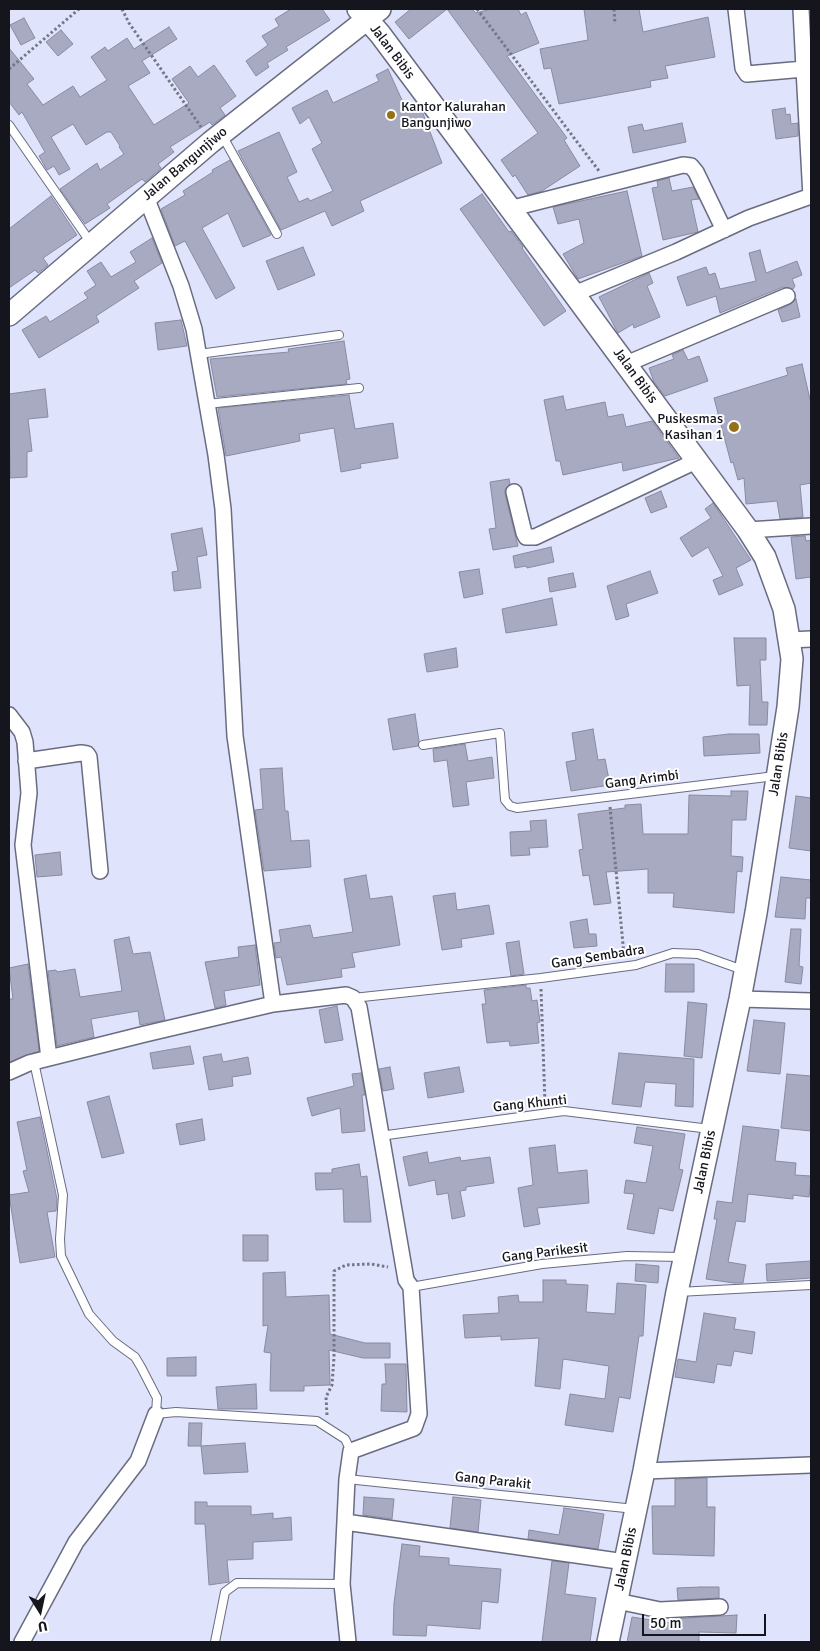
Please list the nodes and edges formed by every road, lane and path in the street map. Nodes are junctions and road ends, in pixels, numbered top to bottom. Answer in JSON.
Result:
{"nodes":[{"id":1,"x":79,"y":9,"type":"edge"},
{"id":2,"x":122,"y":9,"type":"edge"},
{"id":3,"x":477,"y":9,"type":"edge"},
{"id":4,"x":614,"y":9,"type":"edge"},
{"id":5,"x":736,"y":9,"type":"edge"},
{"id":6,"x":801,"y":9,"type":"edge"},
{"id":7,"x":369,"y":12,"type":"edge"},
{"id":8,"x":615,"y":24,"type":"dead end"},
{"id":9,"x":9,"y":69,"type":"edge"},
{"id":10,"x":804,"y":69,"type":"junction"},
{"id":11,"x":9,"y":125,"type":"edge"},
{"id":12,"x":216,"y":138,"type":"junction"},
{"id":13,"x":608,"y":183,"type":"junction"},
{"id":14,"x":811,"y":196,"type":"edge"},
{"id":15,"x":146,"y":197,"type":"junction"},
{"id":16,"x":509,"y":209,"type":"junction"},
{"id":17,"x":724,"y":230,"type":"junction"},
{"id":18,"x":277,"y":234,"type":"dead end"},
{"id":19,"x":91,"y":243,"type":"junction"},
{"id":20,"x":574,"y":294,"type":"junction"},
{"id":21,"x":787,"y":296,"type":"dead end"},
{"id":22,"x":9,"y":315,"type":"edge"},
{"id":23,"x":339,"y":335,"type":"dead end"},
{"id":24,"x":199,"y":354,"type":"junction"},
{"id":25,"x":626,"y":364,"type":"junction"},
{"id":26,"x":359,"y":388,"type":"dead end"},
{"id":27,"x":207,"y":404,"type":"junction"},
{"id":28,"x":696,"y":461,"type":"junction"},
{"id":29,"x":514,"y":492,"type":"dead end"},
{"id":30,"x":811,"y":526,"type":"edge"},
{"id":31,"x":748,"y":530,"type":"junction"},
{"id":32,"x":811,"y":639,"type":"edge"},
{"id":33,"x":789,"y":640,"type":"junction"},
{"id":34,"x":9,"y":715,"type":"edge"},
{"id":35,"x":424,"y":745,"type":"dead end"},
{"id":36,"x":26,"y":761,"type":"junction"},
{"id":37,"x":777,"y":776,"type":"junction"},
{"id":38,"x":609,"y":796,"type":"junction"},
{"id":39,"x":100,"y":871,"type":"dead end"},
{"id":40,"x":625,"y":966,"type":"junction"},
{"id":41,"x":745,"y":971,"type":"junction"},
{"id":42,"x":541,"y":978,"type":"junction"},
{"id":43,"x":353,"y":998,"type":"junction"},
{"id":44,"x":740,"y":999,"type":"junction"},
{"id":45,"x":811,"y":1001,"type":"edge"},
{"id":46,"x":272,"y":1004,"type":"junction"},
{"id":47,"x":42,"y":1060,"type":"junction"},
{"id":48,"x":9,"y":1072,"type":"edge"},
{"id":49,"x":546,"y":1113,"type":"junction"},
{"id":50,"x":712,"y":1129,"type":"junction"},
{"id":51,"x":380,"y":1136,"type":"junction"},
{"id":52,"x":684,"y":1258,"type":"junction"},
{"id":53,"x":408,"y":1284,"type":"junction"},
{"id":54,"x":811,"y":1285,"type":"edge"},
{"id":55,"x":677,"y":1292,"type":"junction"},
{"id":56,"x":156,"y":1414,"type":"junction"},
{"id":57,"x":327,"y":1428,"type":"junction"},
{"id":58,"x":351,"y":1451,"type":"junction"},
{"id":59,"x":811,"y":1465,"type":"edge"},
{"id":60,"x":644,"y":1472,"type":"junction"},
{"id":61,"x":346,"y":1479,"type":"junction"},
{"id":62,"x":637,"y":1509,"type":"junction"},
{"id":63,"x":345,"y":1522,"type":"junction"},
{"id":64,"x":625,"y":1562,"type":"junction"},
{"id":65,"x":342,"y":1584,"type":"junction"},
{"id":66,"x":617,"y":1601,"type":"junction"},
{"id":67,"x":720,"y":1607,"type":"dead end"},
{"id":68,"x":22,"y":1642,"type":"edge"},
{"id":69,"x":215,"y":1642,"type":"edge"},
{"id":70,"x":348,"y":1642,"type":"edge"},
{"id":71,"x":608,"y":1642,"type":"edge"}],
"edges":[{"from":1,"to":9,"type":"path"},
{"from":2,"to":12,"type":"path"},
{"from":3,"to":13,"type":"path"},
{"from":4,"to":8,"type":"path"},
{"from":5,"to":10,"type":"street"},
{"from":6,"to":10,"type":"street"},
{"from":7,"to":12,"type":"main road","name":"Jalan Bangunjiwo"},
{"from":7,"to":16,"type":"main road","name":"Jalan Bibis"},
{"from":10,"to":14,"type":"street"},
{"from":11,"to":19,"type":"lane"},
{"from":12,"to":15,"type":"main road","name":"Jalan Bangunjiwo"},
{"from":12,"to":18,"type":"lane"},
{"from":13,"to":16,"type":"street"},
{"from":13,"to":17,"type":"street"},
{"from":14,"to":17,"type":"street"},
{"from":15,"to":19,"type":"main road","name":"Jalan Bangunjiwo"},
{"from":15,"to":24,"type":"street"},
{"from":16,"to":20,"type":"main road","name":"Jalan Bibis"},
{"from":17,"to":20,"type":"street"},
{"from":19,"to":22,"type":"main road","name":"Jalan Bangunjiwo"},
{"from":20,"to":25,"type":"main road","name":"Jalan Bibis"},
{"from":21,"to":25,"type":"street"},
{"from":23,"to":24,"type":"lane"},
{"from":24,"to":27,"type":"street"},
{"from":25,"to":28,"type":"main road","name":"Jalan Bibis"},
{"from":26,"to":27,"type":"lane"},
{"from":27,"to":46,"type":"street"},
{"from":28,"to":29,"type":"street"},
{"from":28,"to":31,"type":"main road","name":"Jalan Bibis"},
{"from":30,"to":31,"type":"street"},
{"from":31,"to":33,"type":"main road","name":"Jalan Bibis"},
{"from":32,"to":33,"type":"street"},
{"from":33,"to":37,"type":"main road","name":"Jalan Bibis"},
{"from":34,"to":36,"type":"street"},
{"from":35,"to":38,"type":"lane","name":"Gang Arimbi"},
{"from":36,"to":39,"type":"street"},
{"from":36,"to":47,"type":"street"},
{"from":37,"to":38,"type":"lane","name":"Gang Arimbi"},
{"from":37,"to":41,"type":"main road","name":"Jalan Bibis"},
{"from":38,"to":40,"type":"path"},
{"from":40,"to":41,"type":"lane","name":"Gang Sembadra"},
{"from":40,"to":42,"type":"lane","name":"Gang Sembadra"},
{"from":41,"to":44,"type":"main road","name":"Jalan Bibis"},
{"from":42,"to":43,"type":"lane","name":"Gang Sembadra"},
{"from":42,"to":49,"type":"path","name":"Gang Sembadra"},
{"from":43,"to":46,"type":"street"},
{"from":43,"to":51,"type":"street"},
{"from":44,"to":45,"type":"street"},
{"from":44,"to":50,"type":"main road","name":"Jalan Bibis"},
{"from":46,"to":47,"type":"street"},
{"from":47,"to":48,"type":"street"},
{"from":47,"to":56,"type":"lane"},
{"from":49,"to":50,"type":"lane","name":"Gang Khunti"},
{"from":49,"to":51,"type":"lane","name":"Gang Khunti"},
{"from":50,"to":52,"type":"main road","name":"Jalan Bibis"},
{"from":51,"to":53,"type":"street"},
{"from":52,"to":53,"type":"lane","name":"Gang Parikesit"},
{"from":52,"to":55,"type":"main road","name":"Jalan Bibis"},
{"from":53,"to":57,"type":"path"},
{"from":53,"to":58,"type":"street"},
{"from":54,"to":55,"type":"lane"},
{"from":55,"to":60,"type":"main road","name":"Jalan Bibis"},
{"from":56,"to":57,"type":"lane"},
{"from":56,"to":68,"type":"street"},
{"from":57,"to":58,"type":"lane"},
{"from":58,"to":61,"type":"street"},
{"from":59,"to":60,"type":"street"},
{"from":60,"to":62,"type":"main road","name":"Jalan Bibis"},
{"from":61,"to":62,"type":"lane","name":"Gang Parakit"},
{"from":61,"to":63,"type":"street"},
{"from":62,"to":64,"type":"main road","name":"Jalan Bibis"},
{"from":63,"to":64,"type":"street"},
{"from":63,"to":65,"type":"street"},
{"from":64,"to":66,"type":"main road","name":"Jalan Bibis"},
{"from":65,"to":69,"type":"lane"},
{"from":65,"to":70,"type":"street"},
{"from":66,"to":67,"type":"street"},
{"from":66,"to":71,"type":"main road","name":"Jalan Bibis"}]}
